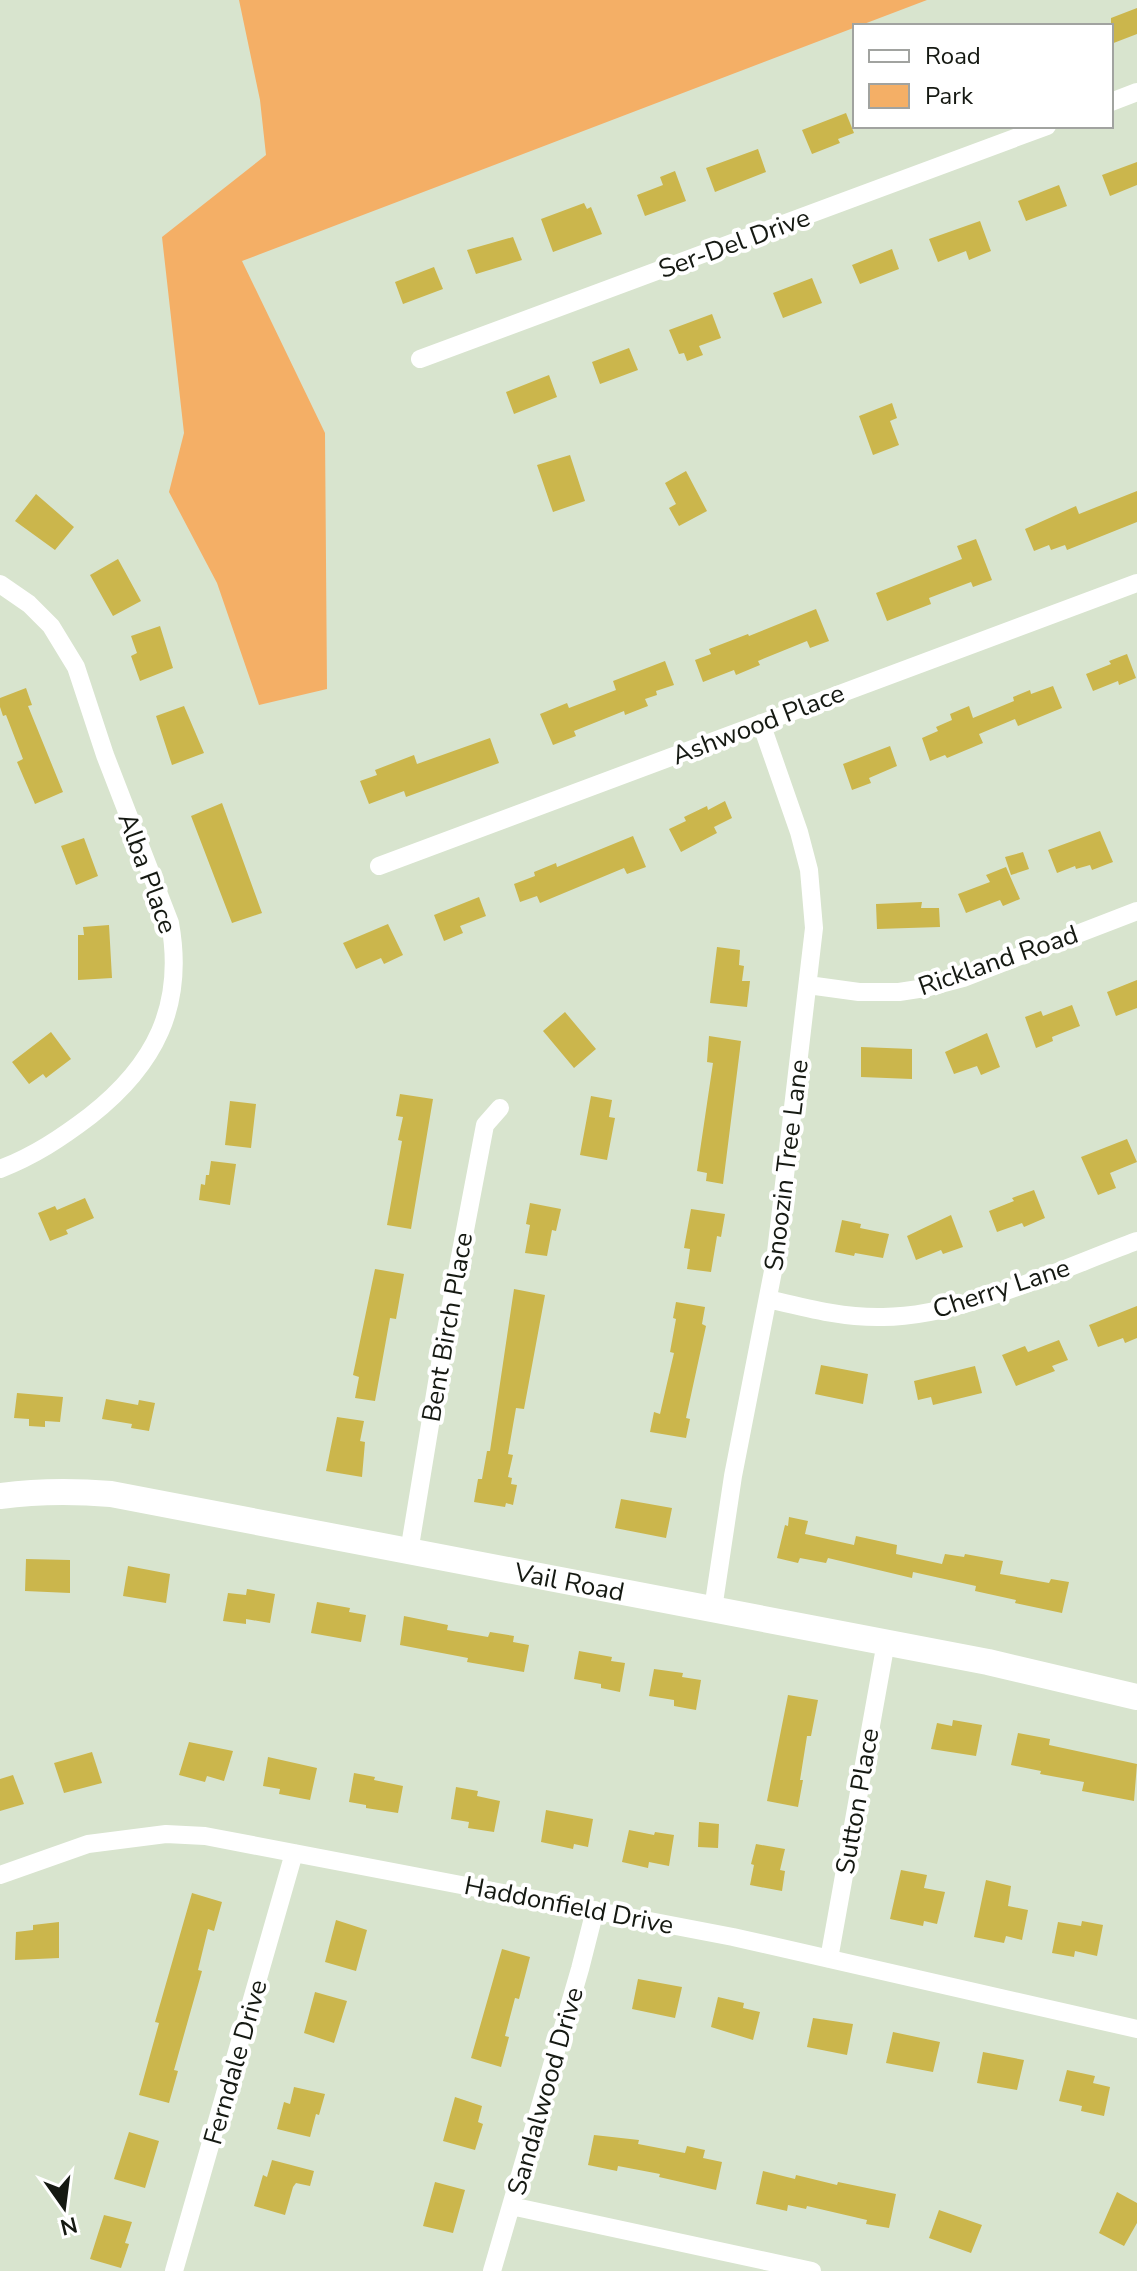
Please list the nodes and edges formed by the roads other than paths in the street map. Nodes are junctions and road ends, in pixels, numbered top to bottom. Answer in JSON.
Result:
{"nodes":[{"id":1,"x":1137,"y":92,"type":"edge"},
{"id":2,"x":1113,"y":101,"type":"edge"},
{"id":3,"x":1042,"y":128,"type":"edge"},
{"id":4,"x":420,"y":359,"type":"dead end"},
{"id":5,"x":1137,"y":583,"type":"edge"},
{"id":6,"x":0,"y":584,"type":"edge"},
{"id":7,"x":761,"y":723,"type":"junction"},
{"id":8,"x":379,"y":866,"type":"dead end"},
{"id":9,"x":1137,"y":911,"type":"edge"},
{"id":10,"x":808,"y":985,"type":"junction"},
{"id":11,"x":500,"y":1108,"type":"dead end"},
{"id":12,"x":0,"y":1169,"type":"edge"},
{"id":13,"x":1137,"y":1241,"type":"edge"},
{"id":14,"x":768,"y":1299,"type":"junction"},
{"id":15,"x":0,"y":1496,"type":"edge"},
{"id":16,"x":409,"y":1552,"type":"junction"},
{"id":17,"x":713,"y":1609,"type":"junction"},
{"id":18,"x":886,"y":1642,"type":"junction"},
{"id":19,"x":1137,"y":1697,"type":"edge"},
{"id":20,"x":294,"y":1853,"type":"junction"},
{"id":21,"x":0,"y":1875,"type":"edge"},
{"id":22,"x":595,"y":1910,"type":"junction"},
{"id":23,"x":829,"y":1959,"type":"junction"},
{"id":24,"x":1137,"y":2029,"type":"edge"},
{"id":25,"x":511,"y":2206,"type":"junction"},
{"id":26,"x":174,"y":2271,"type":"edge"},
{"id":27,"x":492,"y":2271,"type":"edge"},
{"id":28,"x":812,"y":2271,"type":"edge"}],
"edges":[{"from":1,"to":2,"type":"street"},
{"from":3,"to":4,"type":"street","name":"Ser-Del Drive"},
{"from":5,"to":7,"type":"street","name":"Ashwood Place"},
{"from":6,"to":12,"type":"street","name":"Alba Place"},
{"from":7,"to":8,"type":"street","name":"Ashwood Place"},
{"from":7,"to":10,"type":"street","name":"Snoozin Tree Lane"},
{"from":9,"to":10,"type":"street","name":"Rickland Road"},
{"from":10,"to":14,"type":"street","name":"Snoozin Tree Lane"},
{"from":11,"to":16,"type":"street","name":"Bent Birch Place"},
{"from":13,"to":14,"type":"street","name":"Cherry Lane"},
{"from":14,"to":17,"type":"street","name":"Snoozin Tree Lane"},
{"from":15,"to":16,"type":"street","name":"Vail Road"},
{"from":16,"to":17,"type":"street","name":"Vail Road"},
{"from":17,"to":18,"type":"street","name":"Vail Road"},
{"from":18,"to":19,"type":"street","name":"Vail Road"},
{"from":18,"to":23,"type":"street","name":"Sutton Place"},
{"from":20,"to":21,"type":"street","name":"Haddonfield Drive"},
{"from":20,"to":22,"type":"street","name":"Haddonfield Drive"},
{"from":20,"to":26,"type":"street","name":"Ferndale Drive"},
{"from":22,"to":23,"type":"street","name":"Haddonfield Drive"},
{"from":22,"to":25,"type":"street","name":"Sandalwood Drive"},
{"from":23,"to":24,"type":"street","name":"Haddonfield Drive"},
{"from":25,"to":27,"type":"street","name":"Sandalwood Drive"},
{"from":25,"to":28,"type":"street"}]}
